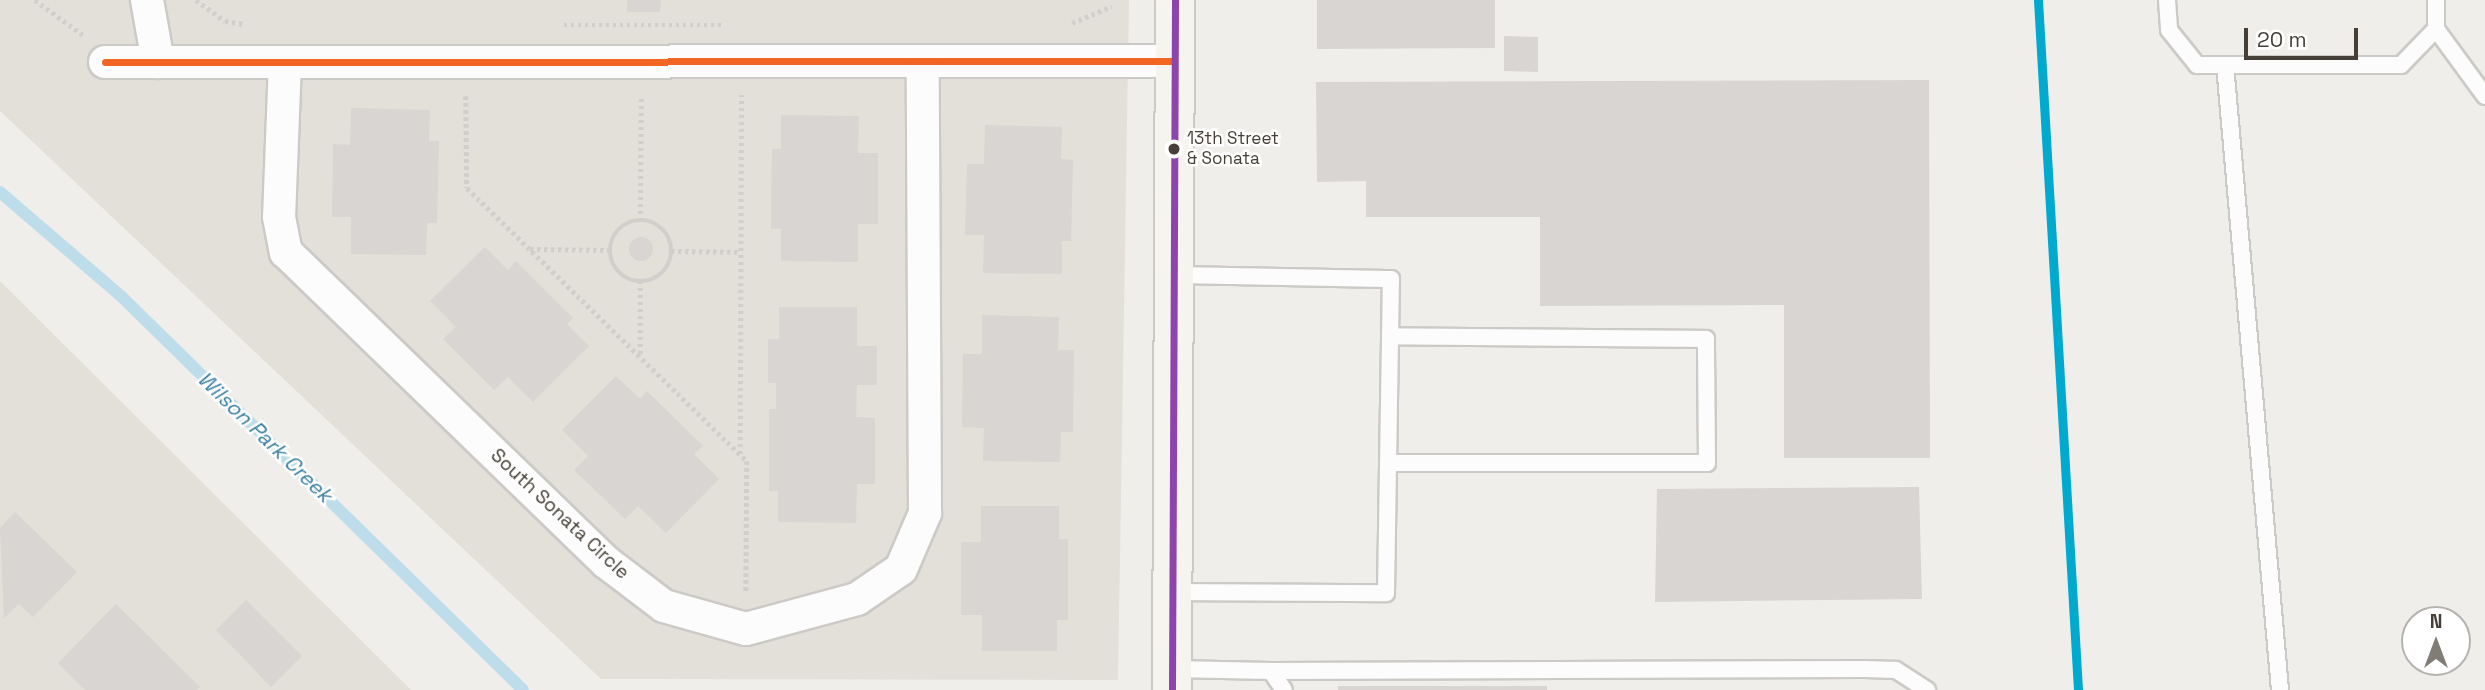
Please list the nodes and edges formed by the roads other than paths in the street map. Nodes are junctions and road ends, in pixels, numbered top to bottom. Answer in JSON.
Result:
{"nodes":[{"id":1,"x":147,"y":0,"type":"edge"},
{"id":2,"x":1175,"y":0,"type":"edge"},
{"id":3,"x":2167,"y":0,"type":"edge"},
{"id":4,"x":2436,"y":0,"type":"edge"},
{"id":5,"x":2436,"y":29,"type":"junction"},
{"id":6,"x":100,"y":53,"type":"road end"},
{"id":7,"x":923,"y":61,"type":"junction"},
{"id":8,"x":1173,"y":61,"type":"junction"},
{"id":9,"x":158,"y":62,"type":"junction"},
{"id":10,"x":285,"y":62,"type":"junction"},
{"id":11,"x":2225,"y":65,"type":"junction"},
{"id":12,"x":2485,"y":96,"type":"edge"},
{"id":13,"x":1173,"y":275,"type":"junction"},
{"id":14,"x":1390,"y":336,"type":"junction"},
{"id":15,"x":1388,"y":463,"type":"junction"},
{"id":16,"x":1172,"y":592,"type":"junction"},
{"id":17,"x":1271,"y":671,"type":"junction"},
{"id":18,"x":1172,"y":680,"type":"edge"},
{"id":19,"x":1284,"y":690,"type":"edge"},
{"id":20,"x":1927,"y":690,"type":"edge"},
{"id":21,"x":2280,"y":690,"type":"edge"}],
"edges":[{"from":1,"to":9,"type":"street"},
{"from":2,"to":8,"type":"street"},
{"from":3,"to":11,"type":"lane"},
{"from":4,"to":5,"type":"lane"},
{"from":5,"to":11,"type":"lane"},
{"from":5,"to":12,"type":"lane"},
{"from":6,"to":9,"type":"street"},
{"from":7,"to":8,"type":"street"},
{"from":7,"to":10,"type":"street"},
{"from":7,"to":10,"type":"street","name":"South Sonata Circle"},
{"from":8,"to":13,"type":"street"},
{"from":9,"to":10,"type":"street"},
{"from":11,"to":21,"type":"lane"},
{"from":13,"to":14,"type":"lane"},
{"from":13,"to":16,"type":"street"},
{"from":14,"to":15,"type":"lane"},
{"from":14,"to":15,"type":"lane"},
{"from":15,"to":16,"type":"lane"},
{"from":16,"to":18,"type":"street"},
{"from":17,"to":18,"type":"lane"},
{"from":17,"to":19,"type":"lane"},
{"from":17,"to":20,"type":"lane"}]}
